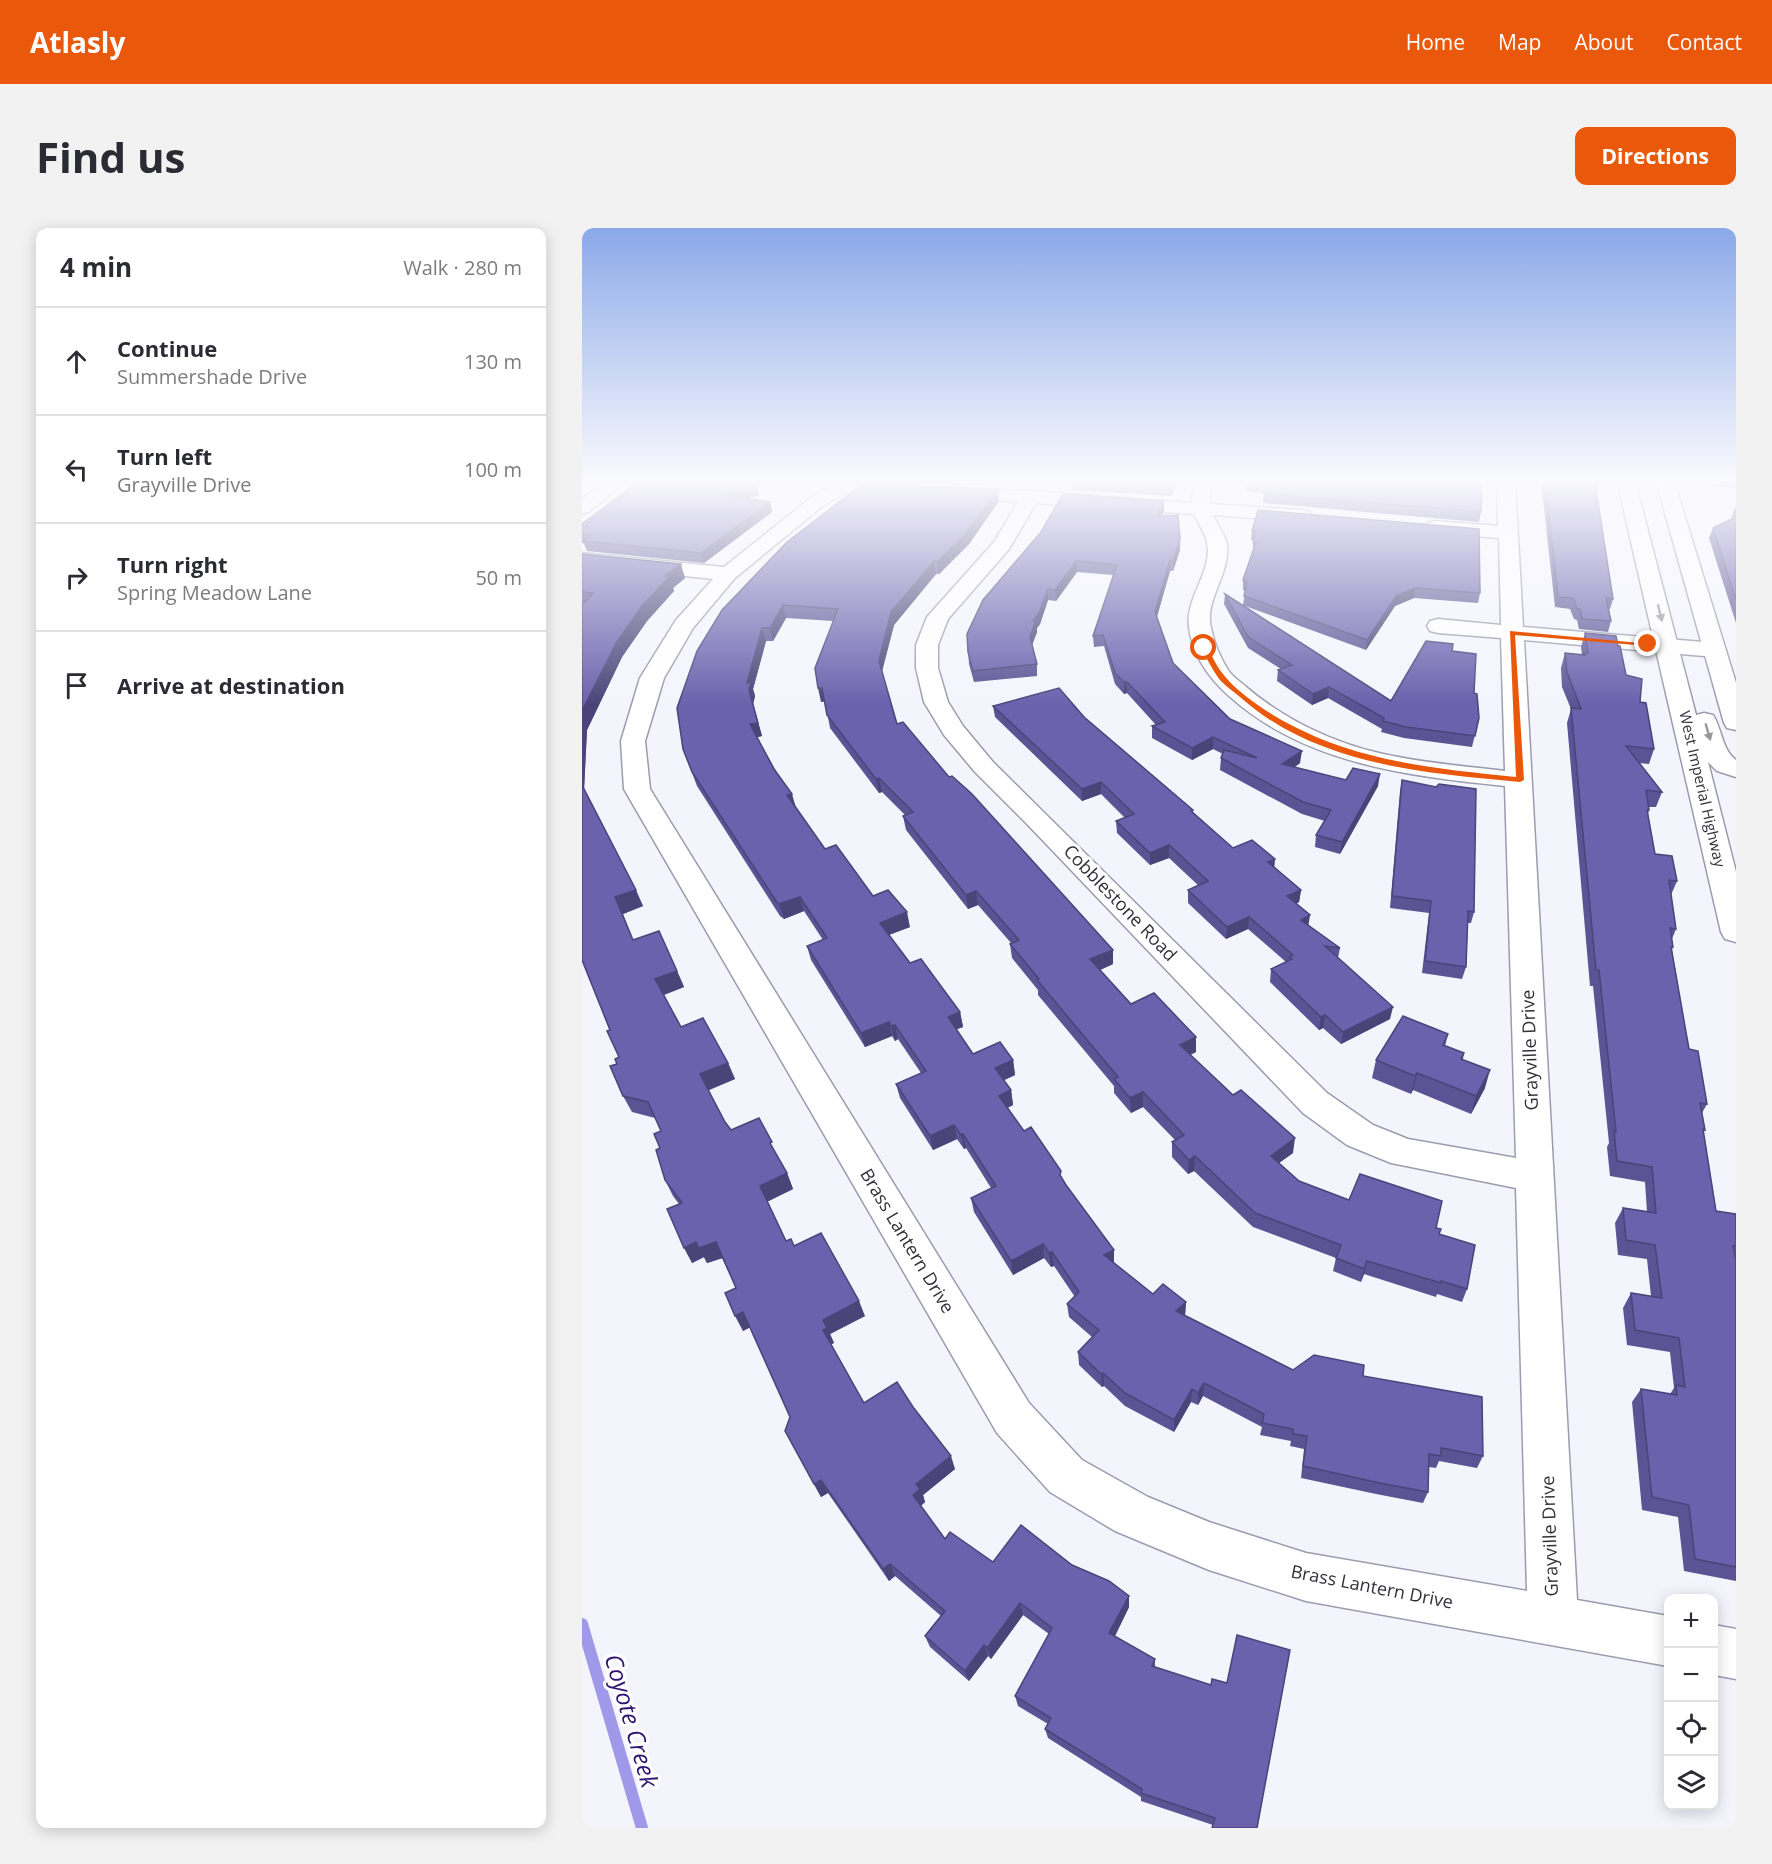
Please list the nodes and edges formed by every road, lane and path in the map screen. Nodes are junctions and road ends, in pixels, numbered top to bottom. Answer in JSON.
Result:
{"nodes":[{"id":1,"x":751,"y":556,"type":"edge"},
{"id":2,"x":993,"y":556,"type":"edge"},
{"id":3,"x":1216,"y":556,"type":"edge"},
{"id":4,"x":1509,"y":556,"type":"edge"},
{"id":5,"x":1645,"y":556,"type":"edge"},
{"id":6,"x":1687,"y":556,"type":"edge"},
{"id":7,"x":582,"y":559,"type":"edge"},
{"id":8,"x":728,"y":574,"type":"junction"},
{"id":9,"x":1438,"y":626,"type":"dead end"},
{"id":10,"x":1512,"y":632,"type":"junction"},
{"id":11,"x":1668,"y":646,"type":"junction"},
{"id":12,"x":1715,"y":650,"type":"junction"},
{"id":13,"x":1679,"y":692,"type":"junction"},
{"id":14,"x":1736,"y":723,"type":"edge"},
{"id":15,"x":1736,"y":769,"type":"edge"},
{"id":16,"x":1520,"y":780,"type":"junction"},
{"id":17,"x":1736,"y":932,"type":"edge"},
{"id":18,"x":1535,"y":1176,"type":"junction"},
{"id":19,"x":1553,"y":1620,"type":"junction"},
{"id":20,"x":1664,"y":1640,"type":"edge"},
{"id":21,"x":1718,"y":1651,"type":"edge"},
{"id":22,"x":1736,"y":1654,"type":"edge"}],
"edges":[{"from":1,"to":8,"type":"street","name":"Brass Lantern Drive"},
{"from":2,"to":18,"type":"street","name":"Cobblestone Road"},
{"from":3,"to":16,"type":"street"},
{"from":4,"to":10,"type":"street","name":"Grayville Drive"},
{"from":5,"to":11,"type":"street","name":"West Imperial Highway","one_way":true},
{"from":6,"to":12,"type":"street"},
{"from":7,"to":8,"type":"street"},
{"from":8,"to":19,"type":"street","name":"Brass Lantern Drive"},
{"from":9,"to":10,"type":"street"},
{"from":10,"to":11,"type":"street"},
{"from":10,"to":16,"type":"street","name":"Grayville Drive"},
{"from":11,"to":12,"type":"street"},
{"from":11,"to":13,"type":"street","name":"West Imperial Highway"},
{"from":12,"to":14,"type":"street"},
{"from":13,"to":15,"type":"street","one_way":true},
{"from":13,"to":17,"type":"street","name":"West Imperial Highway"},
{"from":16,"to":18,"type":"street","name":"Grayville Drive"},
{"from":18,"to":19,"type":"street","name":"Grayville Drive"},
{"from":19,"to":20,"type":"street","name":"Brass Lantern Drive"},
{"from":21,"to":22,"type":"street"}]}
